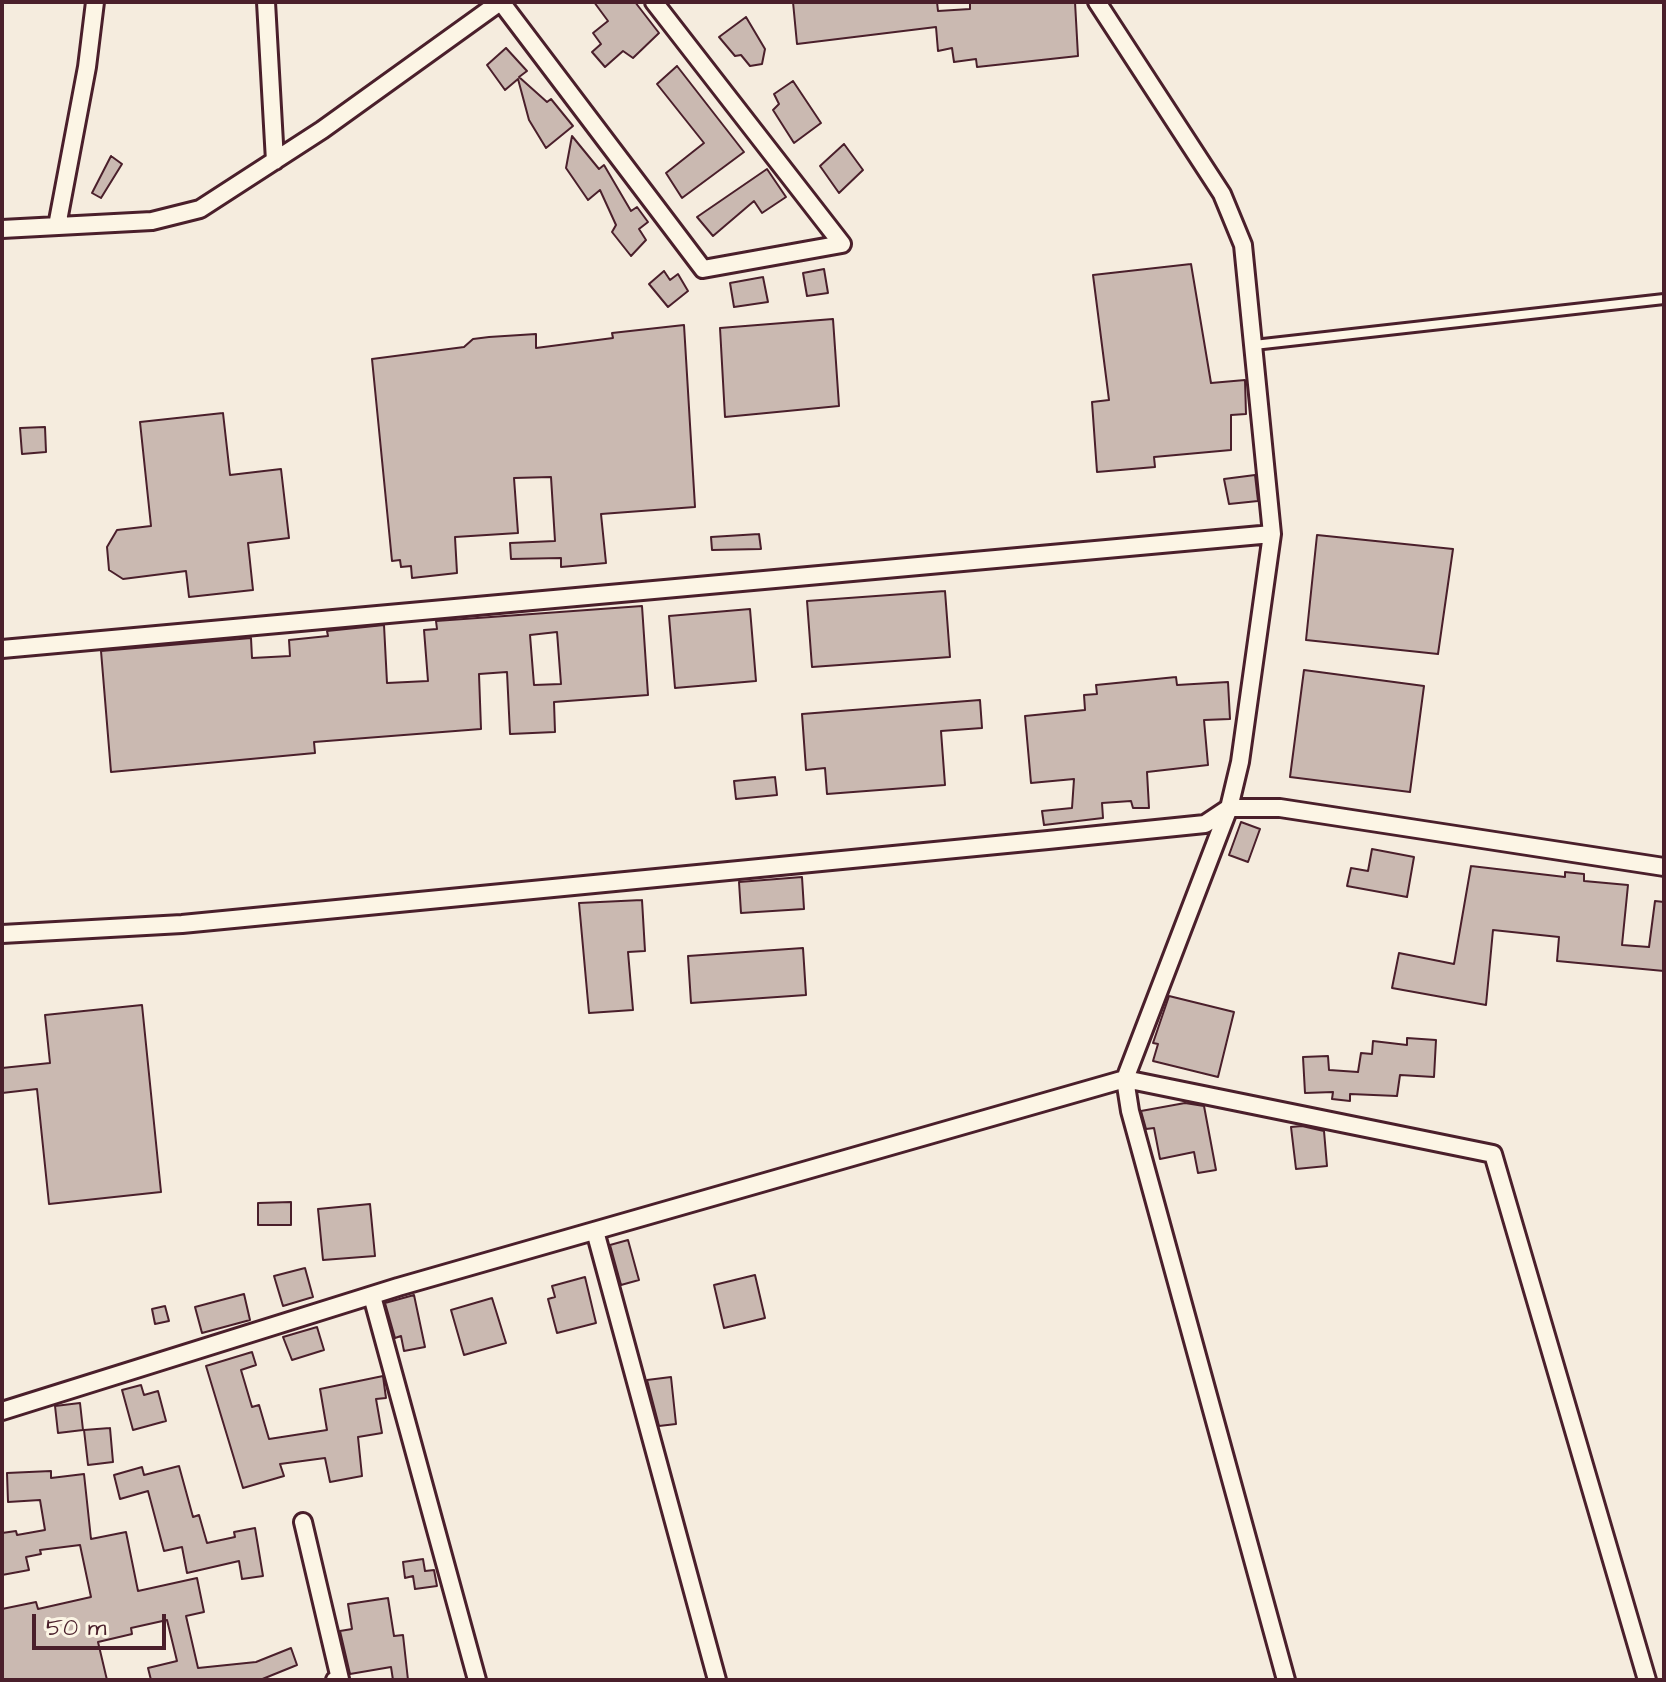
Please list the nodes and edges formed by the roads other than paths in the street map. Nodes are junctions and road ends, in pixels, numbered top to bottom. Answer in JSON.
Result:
{"nodes":[{"id":1,"x":95,"y":2,"type":"edge"},
{"id":2,"x":266,"y":2,"type":"edge"},
{"id":3,"x":501,"y":2,"type":"edge"},
{"id":4,"x":654,"y":2,"type":"edge"},
{"id":5,"x":1097,"y":2,"type":"edge"},
{"id":6,"x":275,"y":161,"type":"junction"},
{"id":7,"x":57,"y":226,"type":"junction"},
{"id":8,"x":2,"y":229,"type":"edge"},
{"id":9,"x":1664,"y":299,"type":"edge"},
{"id":10,"x":1253,"y":345,"type":"junction"},
{"id":11,"x":1272,"y":534,"type":"junction"},
{"id":12,"x":2,"y":649,"type":"edge"},
{"id":13,"x":1229,"y":808,"type":"junction"},
{"id":14,"x":1664,"y":867,"type":"edge"},
{"id":15,"x":2,"y":934,"type":"edge"},
{"id":16,"x":1125,"y":1079,"type":"junction"},
{"id":17,"x":595,"y":1231,"type":"junction"},
{"id":18,"x":372,"y":1296,"type":"junction"},
{"id":19,"x":2,"y":1411,"type":"edge"},
{"id":20,"x":303,"y":1522,"type":"dead end"},
{"id":21,"x":335,"y":1680,"type":"edge"},
{"id":22,"x":477,"y":1680,"type":"edge"},
{"id":23,"x":717,"y":1680,"type":"edge"},
{"id":24,"x":1286,"y":1680,"type":"edge"},
{"id":25,"x":1647,"y":1680,"type":"edge"}],
"edges":[{"from":1,"to":7,"type":"street"},
{"from":2,"to":6,"type":"street"},
{"from":3,"to":4,"type":"street"},
{"from":3,"to":6,"type":"street"},
{"from":5,"to":10,"type":"street"},
{"from":6,"to":7,"type":"street"},
{"from":7,"to":8,"type":"street"},
{"from":9,"to":10,"type":"lane"},
{"from":10,"to":11,"type":"street"},
{"from":11,"to":12,"type":"street"},
{"from":11,"to":13,"type":"street"},
{"from":13,"to":14,"type":"street"},
{"from":13,"to":15,"type":"street"},
{"from":13,"to":16,"type":"street"},
{"from":16,"to":17,"type":"street"},
{"from":16,"to":24,"type":"street"},
{"from":16,"to":25,"type":"street"},
{"from":17,"to":18,"type":"street"},
{"from":17,"to":23,"type":"street"},
{"from":18,"to":19,"type":"street"},
{"from":18,"to":22,"type":"street"},
{"from":20,"to":21,"type":"street"}]}
